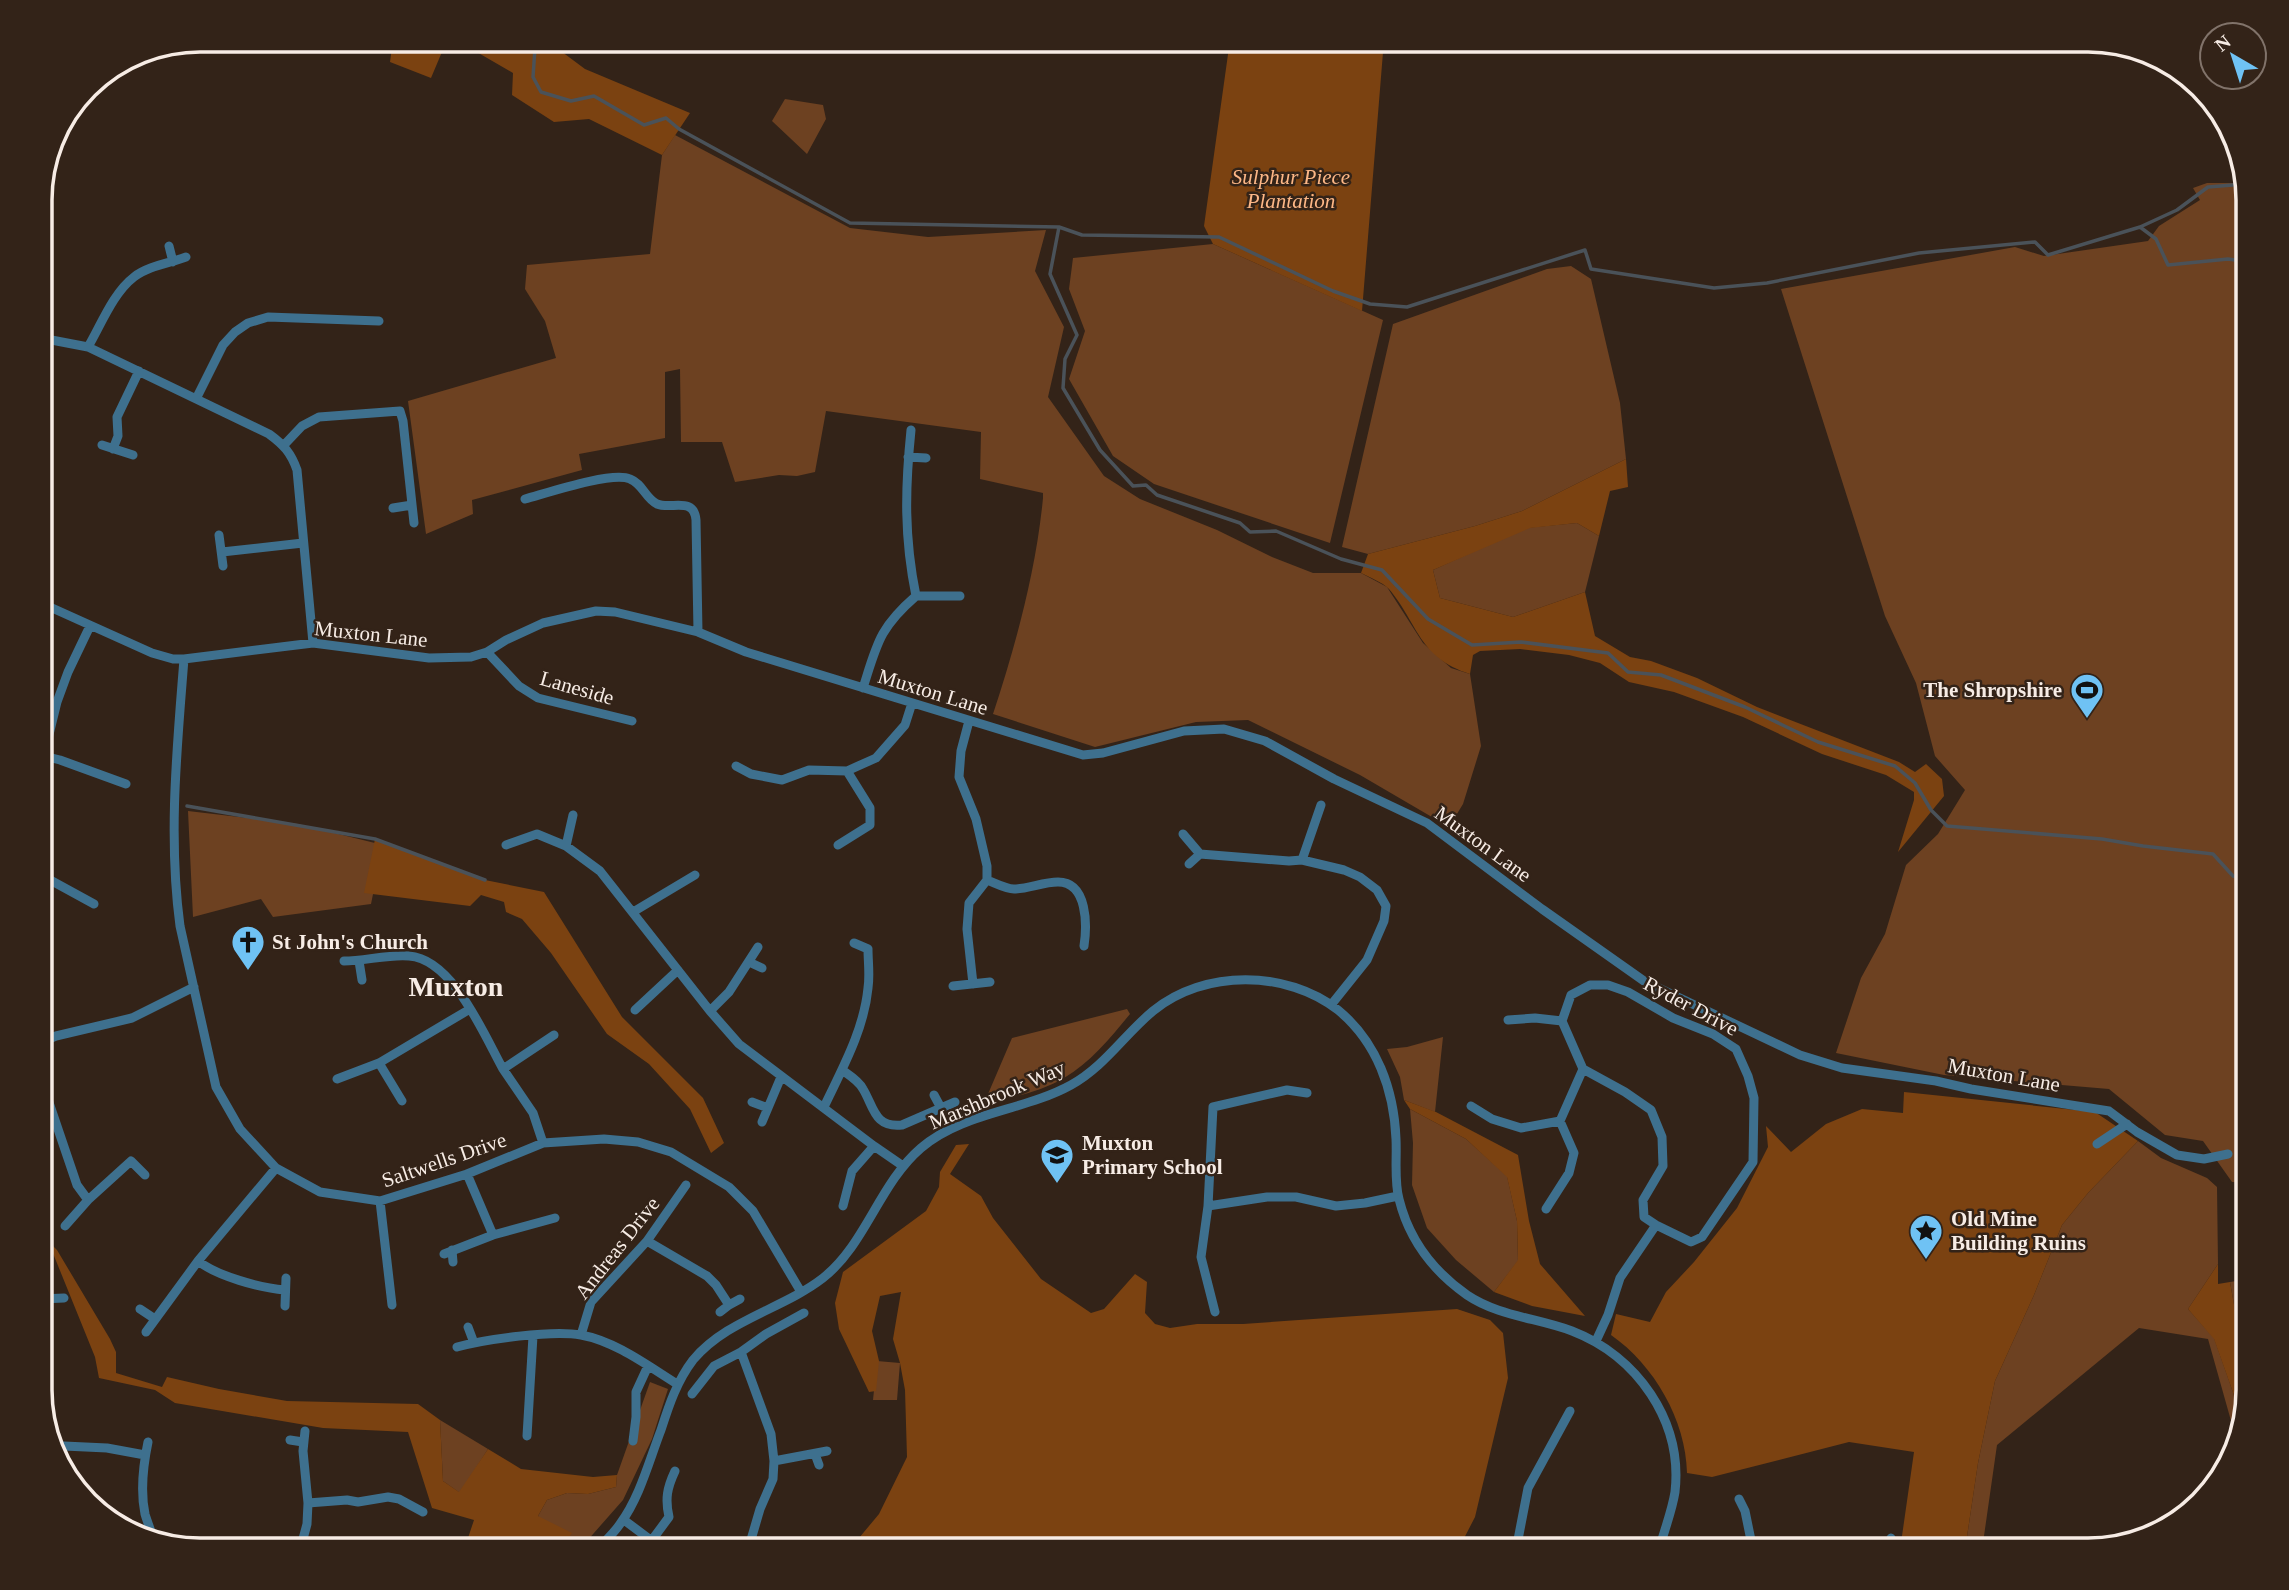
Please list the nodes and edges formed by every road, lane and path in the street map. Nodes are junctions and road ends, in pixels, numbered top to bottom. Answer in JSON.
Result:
{"nodes":[{"id":1,"x":169,"y":246,"type":"dead end"},
{"id":2,"x":186,"y":257,"type":"dead end"},
{"id":3,"x":173,"y":262,"type":"junction"},
{"id":4,"x":365,"y":307,"type":"dead end"},
{"id":5,"x":364,"y":320,"type":"junction"},
{"id":6,"x":379,"y":321,"type":"dead end"},
{"id":7,"x":53,"y":340,"type":"edge"},
{"id":8,"x":88,"y":347,"type":"junction"},
{"id":9,"x":139,"y":372,"type":"junction"},
{"id":10,"x":196,"y":399,"type":"junction"},
{"id":11,"x":911,"y":430,"type":"dead end"},
{"id":12,"x":102,"y":445,"type":"dead end"},
{"id":13,"x":284,"y":445,"type":"junction"},
{"id":14,"x":113,"y":449,"type":"junction"},
{"id":15,"x":133,"y":455,"type":"dead end"},
{"id":16,"x":908,"y":457,"type":"junction"},
{"id":17,"x":926,"y":458,"type":"dead end"},
{"id":18,"x":526,"y":499,"type":"dead end"},
{"id":19,"x":412,"y":505,"type":"junction"},
{"id":20,"x":393,"y":508,"type":"dead end"},
{"id":21,"x":414,"y":523,"type":"dead end"},
{"id":22,"x":219,"y":536,"type":"dead end"},
{"id":23,"x":303,"y":543,"type":"junction"},
{"id":24,"x":222,"y":552,"type":"junction"},
{"id":25,"x":223,"y":566,"type":"dead end"},
{"id":26,"x":916,"y":596,"type":"junction"},
{"id":27,"x":960,"y":596,"type":"dead end"},
{"id":28,"x":53,"y":609,"type":"edge"},
{"id":29,"x":90,"y":626,"type":"junction"},
{"id":30,"x":698,"y":632,"type":"junction"},
{"id":31,"x":313,"y":643,"type":"junction"},
{"id":32,"x":486,"y":652,"type":"junction"},
{"id":33,"x":184,"y":659,"type":"junction"},
{"id":34,"x":863,"y":688,"type":"junction"},
{"id":35,"x":912,"y":703,"type":"junction"},
{"id":36,"x":632,"y":721,"type":"dead end"},
{"id":37,"x":969,"y":721,"type":"junction"},
{"id":38,"x":53,"y":723,"type":"edge"},
{"id":39,"x":53,"y":758,"type":"edge"},
{"id":40,"x":736,"y":766,"type":"dead end"},
{"id":41,"x":847,"y":771,"type":"junction"},
{"id":42,"x":126,"y":784,"type":"dead end"},
{"id":43,"x":1321,"y":805,"type":"dead end"},
{"id":44,"x":573,"y":815,"type":"dead end"},
{"id":45,"x":1183,"y":834,"type":"dead end"},
{"id":46,"x":506,"y":845,"type":"dead end"},
{"id":47,"x":838,"y":845,"type":"dead end"},
{"id":48,"x":566,"y":846,"type":"junction"},
{"id":49,"x":1200,"y":854,"type":"junction"},
{"id":50,"x":1302,"y":860,"type":"junction"},
{"id":51,"x":1189,"y":864,"type":"dead end"},
{"id":52,"x":695,"y":875,"type":"dead end"},
{"id":53,"x":987,"y":880,"type":"junction"},
{"id":54,"x":53,"y":882,"type":"edge"},
{"id":55,"x":94,"y":904,"type":"dead end"},
{"id":56,"x":633,"y":912,"type":"junction"},
{"id":57,"x":854,"y":943,"type":"dead end"},
{"id":58,"x":1084,"y":946,"type":"dead end"},
{"id":59,"x":758,"y":947,"type":"dead end"},
{"id":60,"x":344,"y":961,"type":"dead end"},
{"id":61,"x":359,"y":961,"type":"junction"},
{"id":62,"x":749,"y":961,"type":"junction"},
{"id":63,"x":762,"y":968,"type":"dead end"},
{"id":64,"x":678,"y":970,"type":"junction"},
{"id":65,"x":362,"y":980,"type":"dead end"},
{"id":66,"x":990,"y":982,"type":"dead end"},
{"id":67,"x":973,"y":984,"type":"junction"},
{"id":68,"x":953,"y":986,"type":"dead end"},
{"id":69,"x":194,"y":987,"type":"junction"},
{"id":70,"x":1331,"y":1005,"type":"junction"},
{"id":71,"x":470,"y":1009,"type":"junction"},
{"id":72,"x":635,"y":1010,"type":"dead end"},
{"id":73,"x":710,"y":1011,"type":"junction"},
{"id":74,"x":1508,"y":1020,"type":"dead end"},
{"id":75,"x":1562,"y":1021,"type":"junction"},
{"id":76,"x":554,"y":1035,"type":"dead end"},
{"id":77,"x":53,"y":1038,"type":"edge"},
{"id":78,"x":379,"y":1063,"type":"junction"},
{"id":79,"x":503,"y":1069,"type":"junction"},
{"id":80,"x":1583,"y":1069,"type":"junction"},
{"id":81,"x":842,"y":1070,"type":"junction"},
{"id":82,"x":781,"y":1077,"type":"junction"},
{"id":83,"x":337,"y":1079,"type":"dead end"},
{"id":84,"x":1307,"y":1093,"type":"dead end"},
{"id":85,"x":934,"y":1095,"type":"dead end"},
{"id":86,"x":402,"y":1101,"type":"dead end"},
{"id":87,"x":752,"y":1102,"type":"dead end"},
{"id":88,"x":955,"y":1102,"type":"dead end"},
{"id":89,"x":1471,"y":1106,"type":"dead end"},
{"id":90,"x":824,"y":1107,"type":"junction"},
{"id":91,"x":768,"y":1108,"type":"junction"},
{"id":92,"x":941,"y":1108,"type":"junction"},
{"id":93,"x":53,"y":1114,"type":"edge"},
{"id":94,"x":1560,"y":1121,"type":"junction"},
{"id":95,"x":762,"y":1122,"type":"dead end"},
{"id":96,"x":2127,"y":1124,"type":"junction"},
{"id":97,"x":543,"y":1143,"type":"junction"},
{"id":98,"x":2097,"y":1143,"type":"dead end"},
{"id":99,"x":874,"y":1146,"type":"junction"},
{"id":100,"x":2228,"y":1154,"type":"dead end"},
{"id":101,"x":903,"y":1166,"type":"junction"},
{"id":102,"x":276,"y":1168,"type":"junction"},
{"id":103,"x":467,"y":1174,"type":"junction"},
{"id":104,"x":145,"y":1175,"type":"dead end"},
{"id":105,"x":686,"y":1185,"type":"dead end"},
{"id":106,"x":1398,"y":1196,"type":"junction"},
{"id":107,"x":88,"y":1200,"type":"junction"},
{"id":108,"x":380,"y":1201,"type":"junction"},
{"id":109,"x":843,"y":1206,"type":"dead end"},
{"id":110,"x":1208,"y":1206,"type":"junction"},
{"id":111,"x":1546,"y":1209,"type":"dead end"},
{"id":112,"x":555,"y":1218,"type":"dead end"},
{"id":113,"x":1656,"y":1224,"type":"junction"},
{"id":114,"x":65,"y":1226,"type":"dead end"},
{"id":115,"x":493,"y":1235,"type":"junction"},
{"id":116,"x":647,"y":1241,"type":"junction"},
{"id":117,"x":198,"y":1261,"type":"junction"},
{"id":118,"x":453,"y":1262,"type":"dead end"},
{"id":119,"x":286,"y":1278,"type":"dead end"},
{"id":120,"x":285,"y":1290,"type":"junction"},
{"id":121,"x":801,"y":1292,"type":"junction"},
{"id":122,"x":53,"y":1298,"type":"edge"},
{"id":123,"x":64,"y":1298,"type":"dead end"},
{"id":124,"x":740,"y":1299,"type":"dead end"},
{"id":125,"x":392,"y":1305,"type":"dead end"},
{"id":126,"x":729,"y":1305,"type":"junction"},
{"id":127,"x":285,"y":1306,"type":"dead end"},
{"id":128,"x":140,"y":1309,"type":"dead end"},
{"id":129,"x":720,"y":1312,"type":"dead end"},
{"id":130,"x":1215,"y":1312,"type":"dead end"},
{"id":131,"x":804,"y":1313,"type":"dead end"},
{"id":132,"x":155,"y":1319,"type":"junction"},
{"id":133,"x":468,"y":1327,"type":"dead end"},
{"id":134,"x":146,"y":1332,"type":"dead end"},
{"id":135,"x":581,"y":1335,"type":"junction"},
{"id":136,"x":533,"y":1336,"type":"junction"},
{"id":137,"x":1596,"y":1341,"type":"junction"},
{"id":138,"x":474,"y":1342,"type":"junction"},
{"id":139,"x":457,"y":1348,"type":"dead end"},
{"id":140,"x":741,"y":1352,"type":"junction"},
{"id":141,"x":648,"y":1366,"type":"junction"},
{"id":142,"x":677,"y":1384,"type":"junction"},
{"id":143,"x":692,"y":1394,"type":"dead end"},
{"id":144,"x":1570,"y":1411,"type":"dead end"},
{"id":145,"x":305,"y":1431,"type":"dead end"},
{"id":146,"x":527,"y":1436,"type":"dead end"},
{"id":147,"x":290,"y":1440,"type":"dead end"},
{"id":148,"x":633,"y":1441,"type":"dead end"},
{"id":149,"x":148,"y":1442,"type":"dead end"},
{"id":150,"x":303,"y":1442,"type":"junction"},
{"id":151,"x":64,"y":1446,"type":"dead end"},
{"id":152,"x":827,"y":1451,"type":"dead end"},
{"id":153,"x":815,"y":1454,"type":"junction"},
{"id":154,"x":145,"y":1455,"type":"junction"},
{"id":155,"x":774,"y":1461,"type":"junction"},
{"id":156,"x":819,"y":1465,"type":"dead end"},
{"id":157,"x":675,"y":1471,"type":"dead end"},
{"id":158,"x":1739,"y":1499,"type":"dead end"},
{"id":159,"x":308,"y":1503,"type":"junction"},
{"id":160,"x":423,"y":1511,"type":"dead end"},
{"id":161,"x":624,"y":1520,"type":"junction"},
{"id":162,"x":150,"y":1529,"type":"edge"},
{"id":163,"x":303,"y":1538,"type":"edge"},
{"id":164,"x":608,"y":1538,"type":"edge"},
{"id":165,"x":651,"y":1538,"type":"edge"},
{"id":166,"x":653,"y":1538,"type":"edge"},
{"id":167,"x":752,"y":1538,"type":"edge"},
{"id":168,"x":1518,"y":1538,"type":"edge"},
{"id":169,"x":1662,"y":1538,"type":"edge"},
{"id":170,"x":1751,"y":1538,"type":"edge"}],
"edges":[{"from":1,"to":3,"type":"street"},
{"from":2,"to":3,"type":"street"},
{"from":3,"to":8,"type":"street"},
{"from":4,"to":5,"type":"street"},
{"from":5,"to":6,"type":"street"},
{"from":5,"to":10,"type":"street"},
{"from":7,"to":8,"type":"street"},
{"from":8,"to":9,"type":"street"},
{"from":9,"to":10,"type":"street"},
{"from":9,"to":14,"type":"street"},
{"from":10,"to":13,"type":"street"},
{"from":11,"to":16,"type":"street"},
{"from":12,"to":14,"type":"street"},
{"from":13,"to":19,"type":"street"},
{"from":13,"to":23,"type":"street"},
{"from":14,"to":15,"type":"street"},
{"from":16,"to":17,"type":"street"},
{"from":16,"to":26,"type":"street"},
{"from":18,"to":30,"type":"street"},
{"from":19,"to":20,"type":"street"},
{"from":19,"to":21,"type":"street"},
{"from":22,"to":24,"type":"street"},
{"from":23,"to":24,"type":"street"},
{"from":23,"to":31,"type":"street"},
{"from":24,"to":25,"type":"street"},
{"from":26,"to":27,"type":"street"},
{"from":26,"to":34,"type":"street"},
{"from":28,"to":29,"type":"street","name":"Muxton Lane"},
{"from":29,"to":33,"type":"street","name":"Muxton Lane"},
{"from":29,"to":38,"type":"street"},
{"from":30,"to":32,"type":"street","name":"Muxton Lane"},
{"from":30,"to":34,"type":"street","name":"Muxton Lane"},
{"from":31,"to":32,"type":"street","name":"Muxton Lane"},
{"from":31,"to":33,"type":"street","name":"Muxton Lane"},
{"from":32,"to":36,"type":"street","name":"Laneside"},
{"from":33,"to":69,"type":"street","name":"Saltwells Drive"},
{"from":34,"to":35,"type":"street","name":"Muxton Lane"},
{"from":35,"to":37,"type":"street","name":"Muxton Lane"},
{"from":35,"to":41,"type":"street"},
{"from":37,"to":53,"type":"street"},
{"from":37,"to":96,"type":"street","name":"Muxton Lane"},
{"from":39,"to":42,"type":"street"},
{"from":40,"to":41,"type":"street"},
{"from":41,"to":47,"type":"street"},
{"from":43,"to":50,"type":"street"},
{"from":44,"to":48,"type":"street"},
{"from":45,"to":49,"type":"street"},
{"from":46,"to":48,"type":"street"},
{"from":48,"to":56,"type":"street"},
{"from":49,"to":50,"type":"street"},
{"from":49,"to":51,"type":"street"},
{"from":50,"to":70,"type":"street"},
{"from":52,"to":56,"type":"street"},
{"from":53,"to":58,"type":"street"},
{"from":53,"to":67,"type":"street"},
{"from":54,"to":55,"type":"street"},
{"from":56,"to":64,"type":"street"},
{"from":57,"to":81,"type":"street"},
{"from":59,"to":62,"type":"street"},
{"from":60,"to":61,"type":"street"},
{"from":61,"to":65,"type":"street"},
{"from":61,"to":71,"type":"street"},
{"from":62,"to":63,"type":"street"},
{"from":62,"to":73,"type":"street"},
{"from":64,"to":72,"type":"street"},
{"from":64,"to":73,"type":"street"},
{"from":66,"to":67,"type":"street"},
{"from":67,"to":68,"type":"street"},
{"from":69,"to":77,"type":"street"},
{"from":69,"to":102,"type":"street","name":"Saltwells Drive"},
{"from":70,"to":101,"type":"street","name":"Marshbrook Way"},
{"from":70,"to":106,"type":"street","name":"Marshbrook Way"},
{"from":71,"to":78,"type":"street"},
{"from":71,"to":79,"type":"street"},
{"from":73,"to":82,"type":"street"},
{"from":74,"to":75,"type":"street"},
{"from":75,"to":80,"type":"street"},
{"from":75,"to":113,"type":"street","name":"Ryder Drive"},
{"from":76,"to":79,"type":"street"},
{"from":78,"to":83,"type":"street"},
{"from":78,"to":86,"type":"street"},
{"from":79,"to":97,"type":"street"},
{"from":80,"to":94,"type":"street"},
{"from":80,"to":113,"type":"street"},
{"from":81,"to":90,"type":"street"},
{"from":81,"to":92,"type":"street"},
{"from":82,"to":90,"type":"street"},
{"from":82,"to":91,"type":"street"},
{"from":84,"to":110,"type":"street"},
{"from":85,"to":92,"type":"street"},
{"from":87,"to":91,"type":"street"},
{"from":88,"to":92,"type":"street"},
{"from":89,"to":94,"type":"street"},
{"from":90,"to":99,"type":"street"},
{"from":91,"to":95,"type":"street"},
{"from":93,"to":107,"type":"street"},
{"from":94,"to":111,"type":"street"},
{"from":96,"to":98,"type":"street"},
{"from":96,"to":100,"type":"street","name":"Muxton Lane"},
{"from":97,"to":103,"type":"street","name":"Saltwells Drive"},
{"from":97,"to":121,"type":"street","name":"Saltwells Drive"},
{"from":99,"to":101,"type":"street"},
{"from":99,"to":109,"type":"street"},
{"from":101,"to":121,"type":"street","name":"Marshbrook Way"},
{"from":102,"to":108,"type":"street","name":"Saltwells Drive"},
{"from":102,"to":117,"type":"street"},
{"from":103,"to":108,"type":"street","name":"Saltwells Drive"},
{"from":103,"to":115,"type":"street"},
{"from":104,"to":107,"type":"street"},
{"from":105,"to":116,"type":"street","name":"Andreas Drive"},
{"from":106,"to":110,"type":"street"},
{"from":106,"to":137,"type":"street","name":"Marshbrook Way"},
{"from":107,"to":114,"type":"street"},
{"from":108,"to":125,"type":"street"},
{"from":110,"to":130,"type":"street"},
{"from":112,"to":115,"type":"street"},
{"from":113,"to":137,"type":"street"},
{"from":115,"to":118,"type":"street"},
{"from":116,"to":126,"type":"street"},
{"from":116,"to":135,"type":"street","name":"Andreas Drive"},
{"from":117,"to":120,"type":"street"},
{"from":117,"to":132,"type":"street"},
{"from":119,"to":120,"type":"street"},
{"from":120,"to":127,"type":"street"},
{"from":121,"to":142,"type":"street","name":"Marshbrook Way"},
{"from":122,"to":123,"type":"street"},
{"from":124,"to":126,"type":"street"},
{"from":126,"to":129,"type":"street"},
{"from":128,"to":132,"type":"street"},
{"from":131,"to":140,"type":"street"},
{"from":132,"to":134,"type":"street"},
{"from":133,"to":138,"type":"street"},
{"from":135,"to":136,"type":"street"},
{"from":135,"to":141,"type":"street"},
{"from":136,"to":138,"type":"street"},
{"from":136,"to":146,"type":"street"},
{"from":137,"to":169,"type":"street","name":"Marshbrook Way"},
{"from":138,"to":139,"type":"street"},
{"from":140,"to":143,"type":"street"},
{"from":140,"to":155,"type":"street"},
{"from":141,"to":142,"type":"street"},
{"from":141,"to":148,"type":"street"},
{"from":142,"to":161,"type":"street","name":"Marshbrook Way"},
{"from":144,"to":168,"type":"street"},
{"from":145,"to":150,"type":"street"},
{"from":147,"to":150,"type":"street"},
{"from":149,"to":154,"type":"street"},
{"from":150,"to":159,"type":"street"},
{"from":151,"to":154,"type":"street"},
{"from":152,"to":153,"type":"street"},
{"from":153,"to":155,"type":"street"},
{"from":153,"to":156,"type":"street"},
{"from":154,"to":162,"type":"street"},
{"from":155,"to":167,"type":"street"},
{"from":157,"to":166,"type":"street"},
{"from":158,"to":170,"type":"street"},
{"from":159,"to":160,"type":"street"},
{"from":159,"to":163,"type":"street"},
{"from":161,"to":164,"type":"street","name":"Marshbrook Way"},
{"from":161,"to":165,"type":"street"}]}
